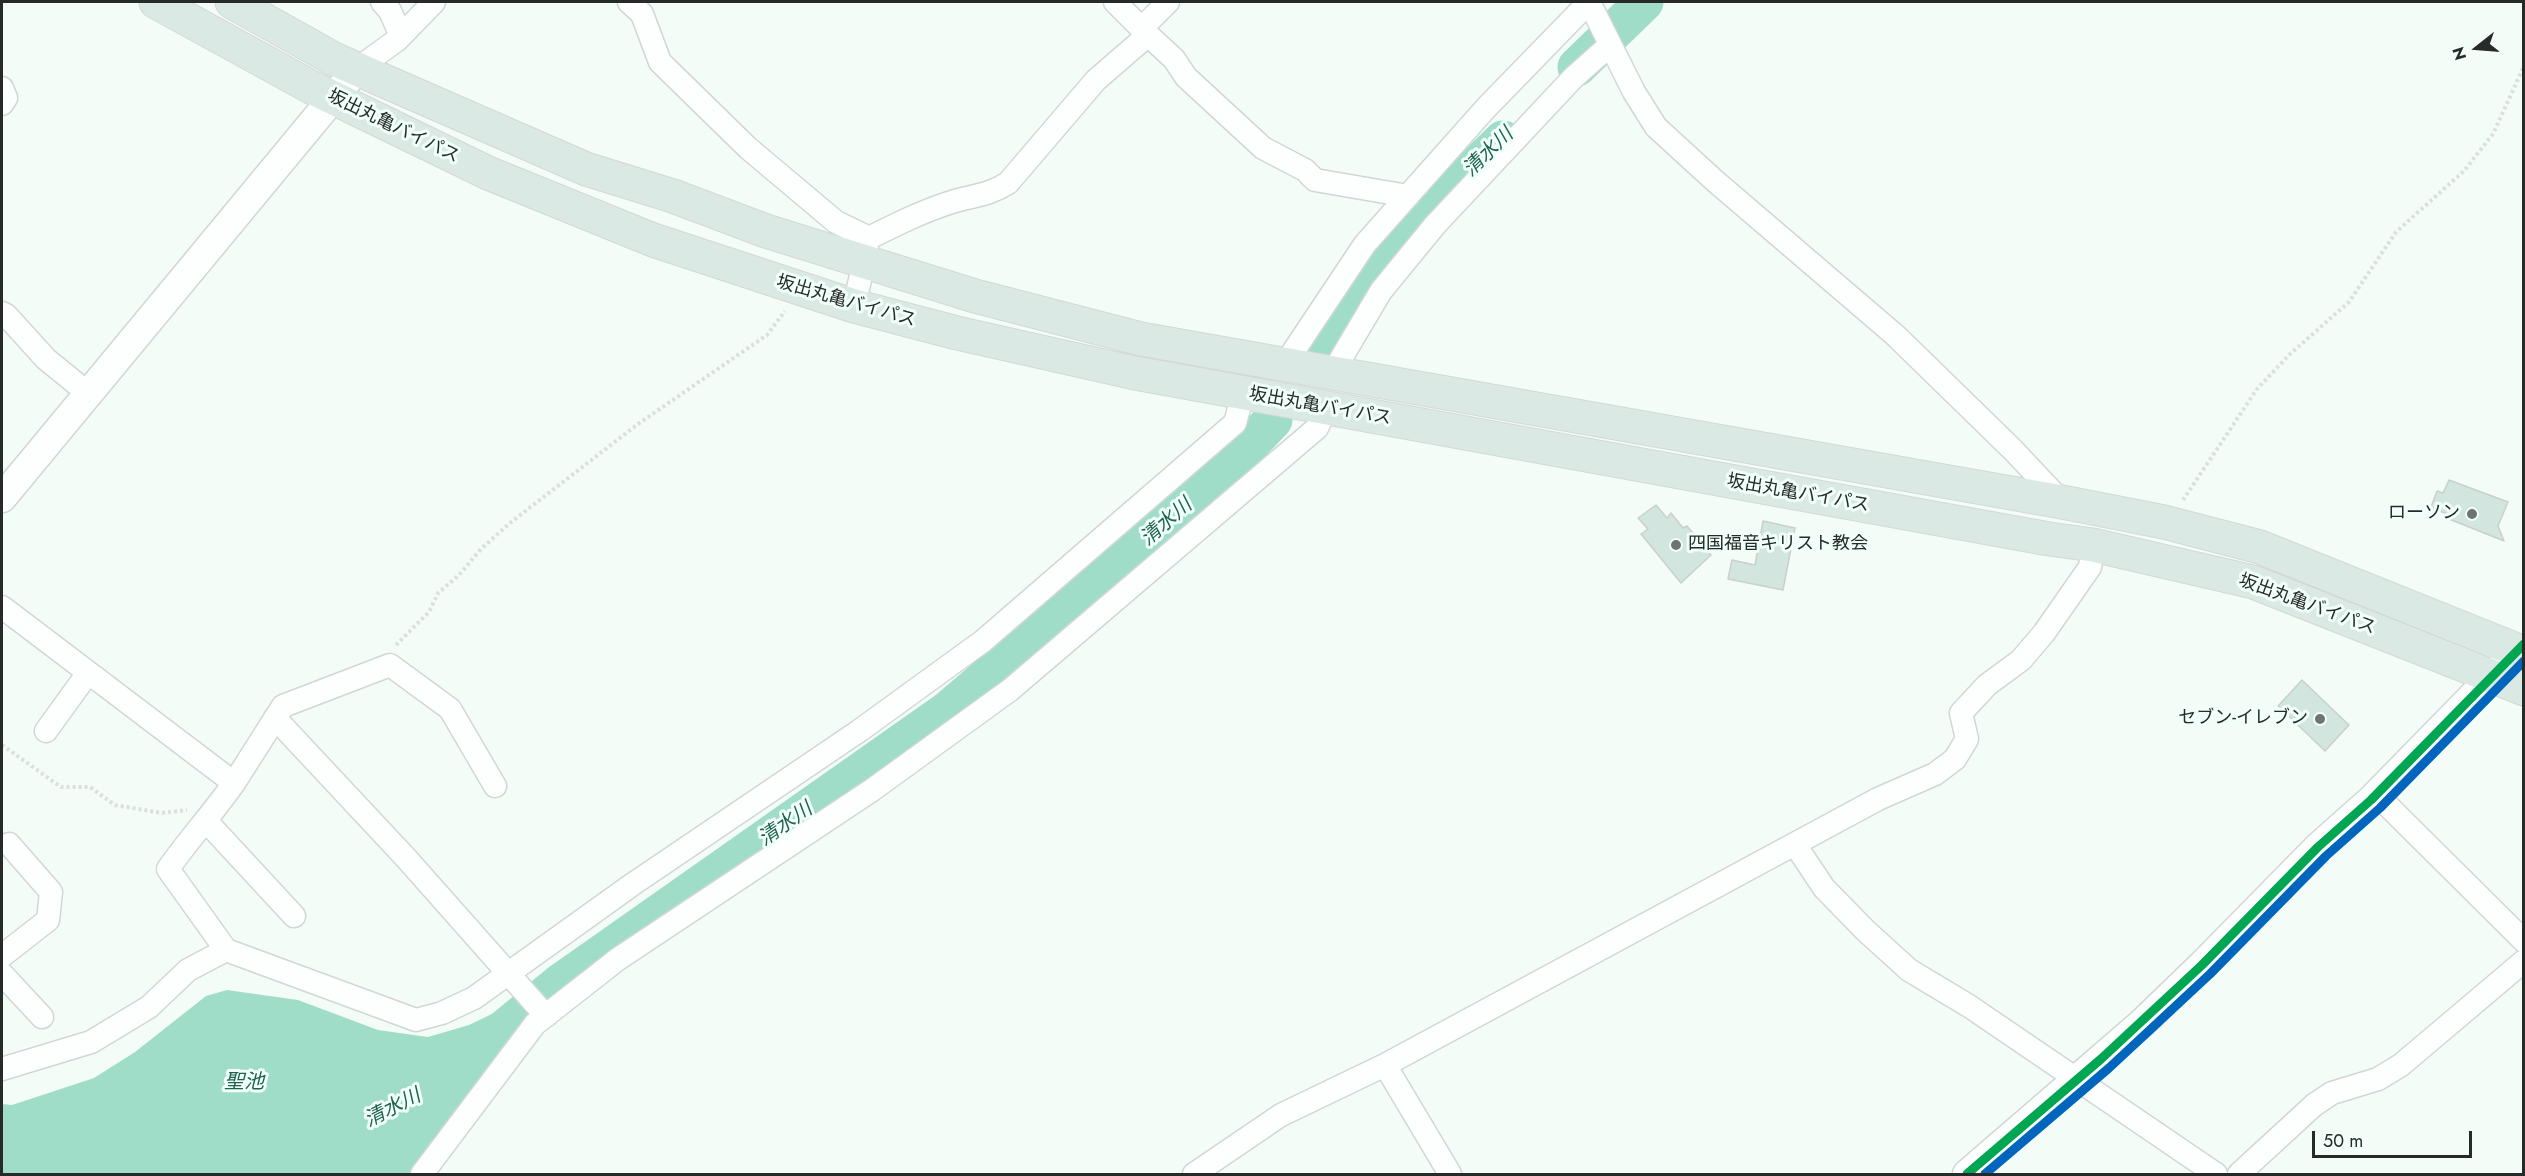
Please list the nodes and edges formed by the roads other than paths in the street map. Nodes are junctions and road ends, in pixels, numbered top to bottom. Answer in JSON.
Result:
{"nodes":[{"id":1,"x":156,"y":2,"type":"edge"},
{"id":2,"x":232,"y":2,"type":"edge"},
{"id":3,"x":382,"y":2,"type":"edge"},
{"id":4,"x":434,"y":2,"type":"edge"},
{"id":5,"x":629,"y":2,"type":"edge"},
{"id":6,"x":1115,"y":2,"type":"edge"},
{"id":7,"x":1168,"y":2,"type":"edge"},
{"id":8,"x":1589,"y":2,"type":"edge"},
{"id":9,"x":1144,"y":32,"type":"junction"},
{"id":10,"x":401,"y":36,"type":"junction"},
{"id":11,"x":1610,"y":45,"type":"junction"},
{"id":12,"x":357,"y":69,"type":"junction"},
{"id":13,"x":2,"y":88,"type":"edge"},
{"id":14,"x":332,"y":98,"type":"junction"},
{"id":15,"x":2,"y":104,"type":"edge"},
{"id":16,"x":1408,"y":196,"type":"junction"},
{"id":17,"x":866,"y":250,"type":"junction"},
{"id":18,"x":854,"y":306,"type":"junction"},
{"id":19,"x":2,"y":313,"type":"edge"},
{"id":20,"x":1285,"y":364,"type":"junction"},
{"id":21,"x":1333,"y":372,"type":"junction"},
{"id":22,"x":89,"y":394,"type":"junction"},
{"id":23,"x":1244,"y":394,"type":"junction"},
{"id":24,"x":1327,"y":407,"type":"junction"},
{"id":25,"x":2,"y":498,"type":"edge"},
{"id":26,"x":2062,"y":502,"type":"junction"},
{"id":27,"x":2093,"y":544,"type":"junction"},
{"id":28,"x":2,"y":607,"type":"edge"},
{"id":29,"x":2522,"y":649,"type":"edge"},
{"id":30,"x":88,"y":673,"type":"junction"},
{"id":31,"x":2492,"y":677,"type":"junction"},
{"id":32,"x":2523,"y":689,"type":"edge"},
{"id":33,"x":275,"y":718,"type":"junction"},
{"id":34,"x":46,"y":731,"type":"dead end"},
{"id":35,"x":234,"y":783,"type":"junction"},
{"id":36,"x":495,"y":786,"type":"dead end"},
{"id":37,"x":2376,"y":794,"type":"junction"},
{"id":38,"x":207,"y":822,"type":"junction"},
{"id":39,"x":9,"y":844,"type":"dead end"},
{"id":40,"x":1796,"y":846,"type":"junction"},
{"id":41,"x":294,"y":916,"type":"dead end"},
{"id":42,"x":2523,"y":941,"type":"edge"},
{"id":43,"x":226,"y":950,"type":"junction"},
{"id":44,"x":2,"y":956,"type":"edge"},
{"id":45,"x":2523,"y":961,"type":"edge"},
{"id":46,"x":508,"y":973,"type":"junction"},
{"id":47,"x":2,"y":974,"type":"edge"},
{"id":48,"x":546,"y":1016,"type":"junction"},
{"id":49,"x":42,"y":1017,"type":"dead end"},
{"id":50,"x":1385,"y":1065,"type":"junction"},
{"id":51,"x":2,"y":1069,"type":"edge"},
{"id":52,"x":2077,"y":1081,"type":"junction"},
{"id":53,"x":422,"y":1174,"type":"edge"},
{"id":54,"x":1194,"y":1174,"type":"edge"},
{"id":55,"x":1450,"y":1174,"type":"edge"},
{"id":56,"x":1967,"y":1174,"type":"edge"},
{"id":57,"x":2216,"y":1174,"type":"edge"},
{"id":58,"x":2239,"y":1174,"type":"edge"}],
"edges":[{"from":1,"to":14,"type":"highway","name":"坂出丸亀バイパス"},
{"from":2,"to":12,"type":"highway","name":"坂出丸亀バイパス"},
{"from":3,"to":10,"type":"street"},
{"from":4,"to":10,"type":"street"},
{"from":5,"to":17,"type":"street"},
{"from":6,"to":9,"type":"street"},
{"from":7,"to":9,"type":"street"},
{"from":8,"to":11,"type":"street"},
{"from":8,"to":16,"type":"street"},
{"from":9,"to":16,"type":"street"},
{"from":9,"to":17,"type":"street"},
{"from":10,"to":12,"type":"street"},
{"from":11,"to":21,"type":"street"},
{"from":11,"to":26,"type":"street"},
{"from":12,"to":14,"type":"street"},
{"from":12,"to":17,"type":"highway","name":"坂出丸亀バイパス"},
{"from":13,"to":15,"type":"street"},
{"from":14,"to":18,"type":"highway","name":"坂出丸亀バイパス"},
{"from":14,"to":22,"type":"street"},
{"from":16,"to":20,"type":"street"},
{"from":17,"to":18,"type":"street"},
{"from":17,"to":20,"type":"highway","name":"坂出丸亀バイパス"},
{"from":18,"to":23,"type":"highway","name":"坂出丸亀バイパス"},
{"from":19,"to":22,"type":"street"},
{"from":20,"to":21,"type":"highway","name":"坂出丸亀バイパス"},
{"from":21,"to":26,"type":"highway","name":"坂出丸亀バイパス"},
{"from":22,"to":25,"type":"street"},
{"from":23,"to":24,"type":"highway","name":"坂出丸亀バイパス"},
{"from":23,"to":46,"type":"street"},
{"from":24,"to":27,"type":"highway","name":"坂出丸亀バイパス"},
{"from":24,"to":48,"type":"street"},
{"from":26,"to":29,"type":"highway","name":"坂出丸亀バイパス"},
{"from":27,"to":31,"type":"highway","name":"坂出丸亀バイパス"},
{"from":27,"to":40,"type":"street"},
{"from":28,"to":30,"type":"street"},
{"from":29,"to":31,"type":"street"},
{"from":30,"to":34,"type":"street"},
{"from":30,"to":35,"type":"street"},
{"from":31,"to":32,"type":"highway","name":"坂出丸亀バイパス"},
{"from":31,"to":37,"type":"street"},
{"from":33,"to":35,"type":"street"},
{"from":33,"to":36,"type":"street"},
{"from":33,"to":46,"type":"street"},
{"from":35,"to":38,"type":"street"},
{"from":37,"to":42,"type":"street"},
{"from":37,"to":52,"type":"street"},
{"from":38,"to":41,"type":"street"},
{"from":38,"to":43,"type":"street"},
{"from":39,"to":44,"type":"street"},
{"from":40,"to":50,"type":"street"},
{"from":40,"to":52,"type":"street"},
{"from":43,"to":46,"type":"street"},
{"from":43,"to":51,"type":"street"},
{"from":45,"to":58,"type":"street"},
{"from":46,"to":48,"type":"street"},
{"from":47,"to":49,"type":"street"},
{"from":48,"to":53,"type":"street"},
{"from":50,"to":54,"type":"street"},
{"from":50,"to":55,"type":"street"},
{"from":52,"to":56,"type":"street"},
{"from":52,"to":57,"type":"street"}]}
